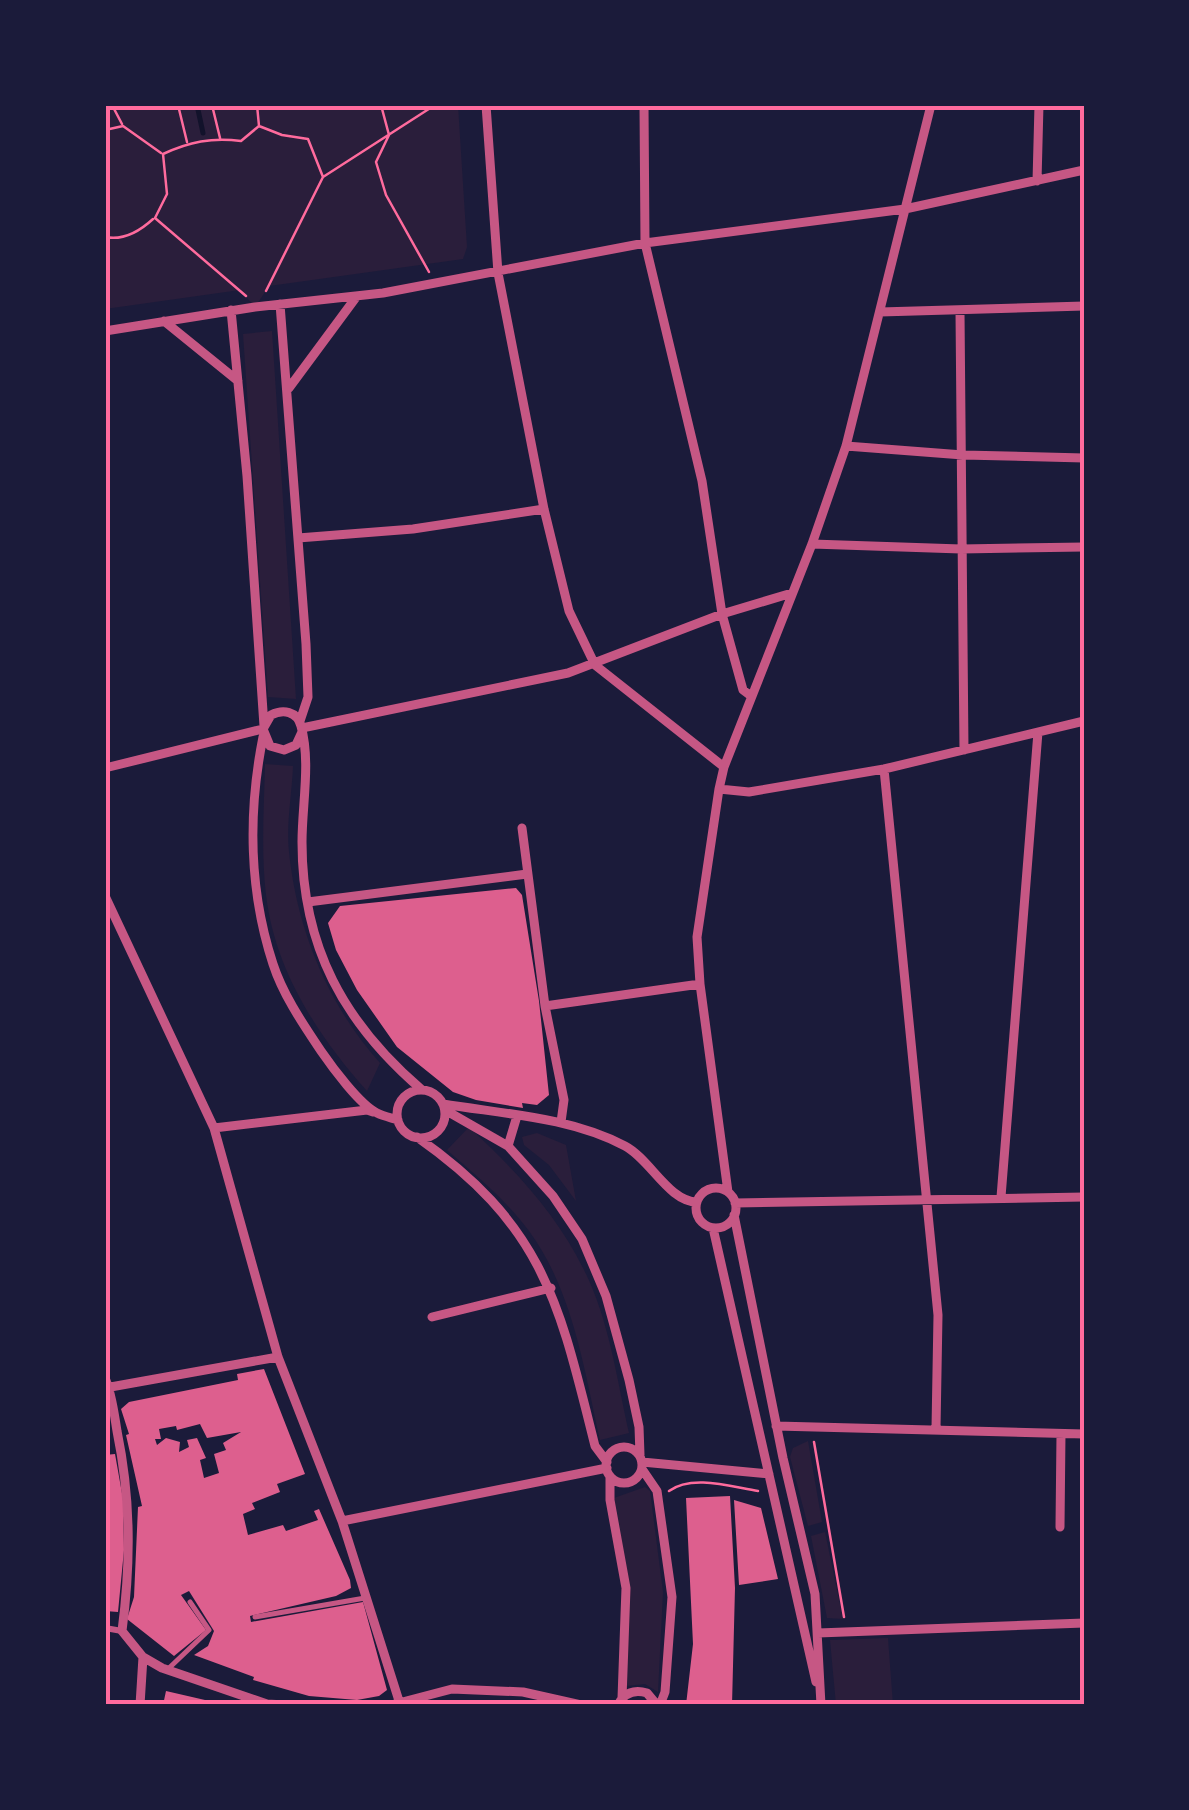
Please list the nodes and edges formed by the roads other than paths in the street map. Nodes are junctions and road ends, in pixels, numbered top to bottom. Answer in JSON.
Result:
{"nodes":[{"id":1,"x":486,"y":105,"type":"edge"},
{"id":2,"x":644,"y":105,"type":"edge"},
{"id":3,"x":931,"y":105,"type":"edge"},
{"id":4,"x":1039,"y":105,"type":"edge"},
{"id":5,"x":1084,"y":170,"type":"edge"},
{"id":6,"x":1038,"y":181,"type":"junction"},
{"id":7,"x":905,"y":208,"type":"junction"},
{"id":8,"x":645,"y":243,"type":"junction"},
{"id":9,"x":498,"y":273,"type":"junction"},
{"id":10,"x":357,"y":296,"type":"junction"},
{"id":11,"x":280,"y":304,"type":"junction"},
{"id":12,"x":1084,"y":306,"type":"edge"},
{"id":13,"x":230,"y":310,"type":"junction"},
{"id":14,"x":880,"y":312,"type":"junction"},
{"id":15,"x":960,"y":312,"type":"junction"},
{"id":16,"x":164,"y":321,"type":"junction"},
{"id":17,"x":105,"y":331,"type":"edge"},
{"id":18,"x":238,"y":381,"type":"junction"},
{"id":19,"x":289,"y":388,"type":"junction"},
{"id":20,"x":846,"y":446,"type":"junction"},
{"id":21,"x":963,"y":454,"type":"junction"},
{"id":22,"x":1084,"y":458,"type":"edge"},
{"id":23,"x":544,"y":509,"type":"junction"},
{"id":24,"x":298,"y":538,"type":"junction"},
{"id":25,"x":812,"y":544,"type":"junction"},
{"id":26,"x":1084,"y":547,"type":"edge"},
{"id":27,"x":961,"y":549,"type":"junction"},
{"id":28,"x":792,"y":594,"type":"junction"},
{"id":29,"x":722,"y":614,"type":"junction"},
{"id":30,"x":595,"y":665,"type":"junction"},
{"id":31,"x":751,"y":696,"type":"junction"},
{"id":32,"x":1084,"y":722,"type":"edge"},
{"id":33,"x":301,"y":727,"type":"junction"},
{"id":34,"x":263,"y":730,"type":"junction"},
{"id":35,"x":1038,"y":732,"type":"junction"},
{"id":36,"x":964,"y":750,"type":"junction"},
{"id":37,"x":724,"y":767,"type":"junction"},
{"id":38,"x":105,"y":768,"type":"edge"},
{"id":39,"x":884,"y":770,"type":"junction"},
{"id":40,"x":719,"y":789,"type":"junction"},
{"id":41,"x":522,"y":828,"type":"dead end"},
{"id":42,"x":526,"y":874,"type":"junction"},
{"id":43,"x":105,"y":896,"type":"edge"},
{"id":44,"x":308,"y":902,"type":"junction"},
{"id":45,"x":700,"y":984,"type":"junction"},
{"id":46,"x":545,"y":1006,"type":"junction"},
{"id":47,"x":422,"y":1090,"type":"junction"},
{"id":48,"x":444,"y":1107,"type":"junction"},
{"id":49,"x":373,"y":1112,"type":"junction"},
{"id":50,"x":517,"y":1116,"type":"junction"},
{"id":51,"x":398,"y":1120,"type":"junction"},
{"id":52,"x":561,"y":1122,"type":"junction"},
{"id":53,"x":214,"y":1128,"type":"junction"},
{"id":54,"x":416,"y":1137,"type":"junction"},
{"id":55,"x":508,"y":1146,"type":"junction"},
{"id":56,"x":728,"y":1192,"type":"junction"},
{"id":57,"x":1001,"y":1197,"type":"junction"},
{"id":58,"x":1084,"y":1198,"type":"edge"},
{"id":59,"x":928,"y":1199,"type":"junction"},
{"id":60,"x":698,"y":1202,"type":"junction"},
{"id":61,"x":735,"y":1202,"type":"junction"},
{"id":62,"x":734,"y":1215,"type":"junction"},
{"id":63,"x":713,"y":1228,"type":"junction"},
{"id":64,"x":551,"y":1288,"type":"junction"},
{"id":65,"x":432,"y":1317,"type":"dead end"},
{"id":66,"x":278,"y":1357,"type":"junction"},
{"id":67,"x":106,"y":1384,"type":"edge"},
{"id":68,"x":776,"y":1426,"type":"junction"},
{"id":69,"x":936,"y":1428,"type":"junction"},
{"id":70,"x":1061,"y":1434,"type":"junction"},
{"id":71,"x":1084,"y":1434,"type":"edge"},
{"id":72,"x":783,"y":1458,"type":"junction"},
{"id":73,"x":641,"y":1462,"type":"junction"},
{"id":74,"x":767,"y":1462,"type":"junction"},
{"id":75,"x":608,"y":1469,"type":"junction"},
{"id":76,"x":770,"y":1478,"type":"junction"},
{"id":77,"x":788,"y":1478,"type":"junction"},
{"id":78,"x":342,"y":1522,"type":"junction"},
{"id":79,"x":1060,"y":1527,"type":"dead end"},
{"id":80,"x":366,"y":1598,"type":"junction"},
{"id":81,"x":190,"y":1602,"type":"dead end"},
{"id":82,"x":255,"y":1617,"type":"dead end"},
{"id":83,"x":1084,"y":1624,"type":"edge"},
{"id":84,"x":105,"y":1628,"type":"edge"},
{"id":85,"x":122,"y":1631,"type":"junction"},
{"id":86,"x":818,"y":1633,"type":"junction"},
{"id":87,"x":144,"y":1657,"type":"junction"},
{"id":88,"x":168,"y":1669,"type":"junction"},
{"id":89,"x":452,"y":1688,"type":"junction"},
{"id":90,"x":620,"y":1701,"type":"edge"},
{"id":91,"x":400,"y":1704,"type":"edge"},
{"id":92,"x":140,"y":1705,"type":"edge"},
{"id":93,"x":285,"y":1705,"type":"edge"},
{"id":94,"x":391,"y":1705,"type":"edge"},
{"id":95,"x":451,"y":1705,"type":"edge"},
{"id":96,"x":582,"y":1705,"type":"edge"},
{"id":97,"x":659,"y":1705,"type":"edge"},
{"id":98,"x":822,"y":1705,"type":"edge"}],
"edges":[{"from":1,"to":9,"type":"street"},
{"from":2,"to":8,"type":"street"},
{"from":3,"to":7,"type":"street"},
{"from":4,"to":6,"type":"street"},
{"from":5,"to":6,"type":"street"},
{"from":6,"to":7,"type":"street"},
{"from":7,"to":8,"type":"street"},
{"from":7,"to":14,"type":"street"},
{"from":8,"to":9,"type":"street"},
{"from":8,"to":29,"type":"street"},
{"from":9,"to":10,"type":"street"},
{"from":9,"to":23,"type":"street"},
{"from":10,"to":11,"type":"street"},
{"from":10,"to":19,"type":"street"},
{"from":11,"to":13,"type":"street"},
{"from":11,"to":19,"type":"street"},
{"from":12,"to":15,"type":"street"},
{"from":13,"to":16,"type":"street"},
{"from":13,"to":18,"type":"street"},
{"from":14,"to":15,"type":"street"},
{"from":14,"to":20,"type":"street"},
{"from":15,"to":21,"type":"street"},
{"from":16,"to":17,"type":"street"},
{"from":16,"to":18,"type":"street"},
{"from":18,"to":34,"type":"street"},
{"from":19,"to":24,"type":"street"},
{"from":20,"to":21,"type":"street"},
{"from":20,"to":25,"type":"street"},
{"from":21,"to":22,"type":"street"},
{"from":21,"to":27,"type":"street"},
{"from":23,"to":24,"type":"street"},
{"from":23,"to":30,"type":"street"},
{"from":24,"to":33,"type":"street"},
{"from":25,"to":27,"type":"street"},
{"from":25,"to":28,"type":"street"},
{"from":26,"to":27,"type":"street"},
{"from":27,"to":36,"type":"street"},
{"from":28,"to":29,"type":"street"},
{"from":28,"to":31,"type":"street"},
{"from":29,"to":30,"type":"street"},
{"from":29,"to":31,"type":"street"},
{"from":30,"to":33,"type":"street"},
{"from":30,"to":37,"type":"street"},
{"from":31,"to":37,"type":"street"},
{"from":32,"to":35,"type":"street"},
{"from":33,"to":34,"type":"street"},
{"from":33,"to":34,"type":"street"},
{"from":33,"to":44,"type":"street"},
{"from":34,"to":38,"type":"street"},
{"from":34,"to":49,"type":"street"},
{"from":35,"to":36,"type":"street"},
{"from":35,"to":57,"type":"street"},
{"from":36,"to":39,"type":"street"},
{"from":37,"to":40,"type":"street"},
{"from":39,"to":40,"type":"street"},
{"from":39,"to":59,"type":"street"},
{"from":40,"to":45,"type":"street"},
{"from":41,"to":42,"type":"street"},
{"from":42,"to":44,"type":"street"},
{"from":42,"to":46,"type":"street"},
{"from":43,"to":53,"type":"street"},
{"from":44,"to":47,"type":"street"},
{"from":45,"to":46,"type":"street"},
{"from":45,"to":56,"type":"street"},
{"from":46,"to":52,"type":"street"},
{"from":47,"to":48,"type":"street"},
{"from":47,"to":51,"type":"street"},
{"from":48,"to":50,"type":"street"},
{"from":48,"to":54,"type":"street"},
{"from":48,"to":55,"type":"street"},
{"from":49,"to":51,"type":"street"},
{"from":49,"to":53,"type":"street"},
{"from":50,"to":52,"type":"street"},
{"from":50,"to":55,"type":"street"},
{"from":51,"to":54,"type":"street"},
{"from":52,"to":60,"type":"street"},
{"from":53,"to":66,"type":"street"},
{"from":54,"to":64,"type":"street"},
{"from":55,"to":73,"type":"street"},
{"from":56,"to":60,"type":"street"},
{"from":56,"to":61,"type":"street"},
{"from":57,"to":58,"type":"street"},
{"from":57,"to":59,"type":"street"},
{"from":59,"to":61,"type":"street"},
{"from":59,"to":69,"type":"street"},
{"from":60,"to":63,"type":"street"},
{"from":61,"to":62,"type":"street"},
{"from":62,"to":63,"type":"street"},
{"from":62,"to":68,"type":"street"},
{"from":63,"to":74,"type":"street"},
{"from":64,"to":65,"type":"street"},
{"from":64,"to":75,"type":"street"},
{"from":66,"to":67,"type":"street"},
{"from":66,"to":78,"type":"street"},
{"from":67,"to":85,"type":"street"},
{"from":68,"to":69,"type":"street"},
{"from":68,"to":72,"type":"street"},
{"from":69,"to":70,"type":"street"},
{"from":70,"to":71,"type":"street"},
{"from":70,"to":79,"type":"street"},
{"from":72,"to":74,"type":"street"},
{"from":72,"to":77,"type":"street"},
{"from":73,"to":75,"type":"street"},
{"from":73,"to":75,"type":"street"},
{"from":73,"to":76,"type":"street"},
{"from":73,"to":97,"type":"street"},
{"from":74,"to":76,"type":"street"},
{"from":75,"to":78,"type":"street"},
{"from":75,"to":90,"type":"street"},
{"from":76,"to":77,"type":"street"},
{"from":76,"to":98,"type":"street"},
{"from":77,"to":86,"type":"street"},
{"from":78,"to":80,"type":"street"},
{"from":80,"to":82,"type":"lane"},
{"from":80,"to":91,"type":"street"},
{"from":81,"to":88,"type":"lane"},
{"from":83,"to":86,"type":"street"},
{"from":84,"to":85,"type":"street"},
{"from":85,"to":87,"type":"street"},
{"from":86,"to":98,"type":"street"},
{"from":87,"to":88,"type":"street"},
{"from":87,"to":92,"type":"street"},
{"from":88,"to":93,"type":"street"},
{"from":89,"to":91,"type":"street"},
{"from":89,"to":95,"type":"street"},
{"from":89,"to":96,"type":"street"},
{"from":90,"to":97,"type":"street"},
{"from":91,"to":94,"type":"street"}]}
